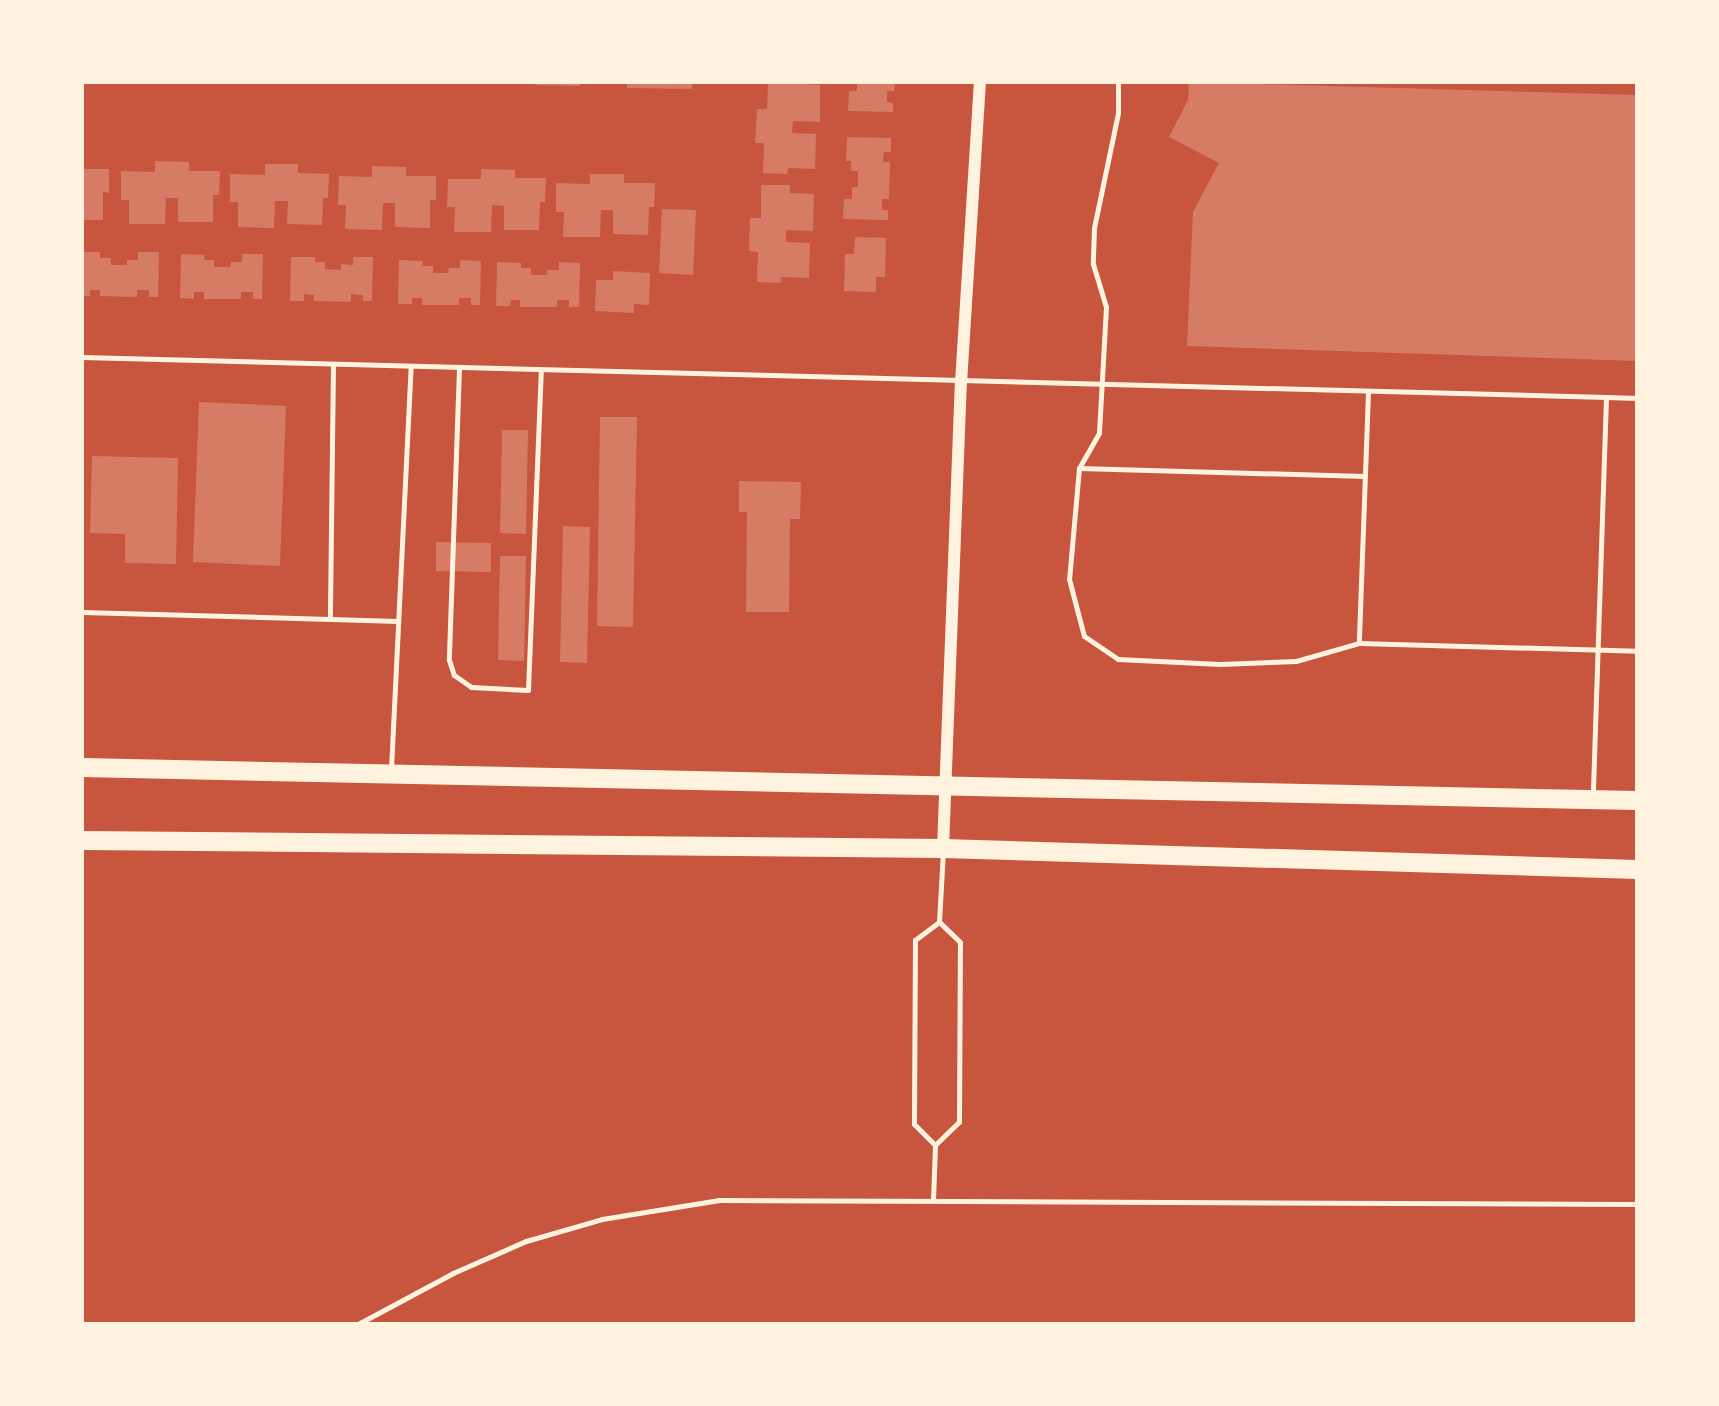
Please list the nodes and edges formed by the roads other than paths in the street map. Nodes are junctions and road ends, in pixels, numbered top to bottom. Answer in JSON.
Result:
{"nodes":[{"id":1,"x":980,"y":82,"type":"edge"},
{"id":2,"x":1118,"y":82,"type":"edge"},
{"id":3,"x":82,"y":358,"type":"edge"},
{"id":4,"x":332,"y":364,"type":"junction"},
{"id":5,"x":411,"y":367,"type":"junction"},
{"id":6,"x":459,"y":368,"type":"junction"},
{"id":7,"x":541,"y":370,"type":"junction"},
{"id":8,"x":961,"y":383,"type":"junction"},
{"id":9,"x":1104,"y":386,"type":"junction"},
{"id":10,"x":1368,"y":392,"type":"junction"},
{"id":11,"x":1606,"y":397,"type":"junction"},
{"id":12,"x":1637,"y":398,"type":"edge"},
{"id":13,"x":1079,"y":468,"type":"junction"},
{"id":14,"x":1365,"y":476,"type":"junction"},
{"id":15,"x":82,"y":612,"type":"edge"},
{"id":16,"x":330,"y":619,"type":"junction"},
{"id":17,"x":398,"y":621,"type":"junction"},
{"id":18,"x":1359,"y":643,"type":"junction"},
{"id":19,"x":1598,"y":650,"type":"junction"},
{"id":20,"x":1637,"y":651,"type":"edge"},
{"id":21,"x":82,"y":767,"type":"edge"},
{"id":22,"x":391,"y":772,"type":"junction"},
{"id":23,"x":945,"y":786,"type":"junction"},
{"id":24,"x":1593,"y":799,"type":"junction"},
{"id":25,"x":1637,"y":800,"type":"edge"},
{"id":26,"x":82,"y":840,"type":"edge"},
{"id":27,"x":943,"y":848,"type":"junction"},
{"id":28,"x":1637,"y":869,"type":"edge"},
{"id":29,"x":939,"y":922,"type":"junction"},
{"id":30,"x":935,"y":1145,"type":"junction"},
{"id":31,"x":933,"y":1200,"type":"junction"},
{"id":32,"x":1637,"y":1204,"type":"edge"},
{"id":33,"x":359,"y":1324,"type":"edge"}],
"edges":[{"from":1,"to":8,"type":"street"},
{"from":2,"to":9,"type":"lane"},
{"from":3,"to":4,"type":"lane"},
{"from":4,"to":5,"type":"lane"},
{"from":4,"to":16,"type":"lane"},
{"from":5,"to":6,"type":"lane"},
{"from":5,"to":17,"type":"lane"},
{"from":6,"to":7,"type":"lane"},
{"from":6,"to":7,"type":"lane"},
{"from":7,"to":8,"type":"lane"},
{"from":8,"to":9,"type":"lane"},
{"from":8,"to":23,"type":"street"},
{"from":9,"to":10,"type":"lane"},
{"from":9,"to":13,"type":"lane"},
{"from":10,"to":11,"type":"lane"},
{"from":10,"to":14,"type":"lane"},
{"from":11,"to":12,"type":"lane"},
{"from":11,"to":19,"type":"lane"},
{"from":13,"to":14,"type":"lane"},
{"from":13,"to":18,"type":"lane"},
{"from":14,"to":18,"type":"lane"},
{"from":15,"to":16,"type":"lane"},
{"from":16,"to":17,"type":"lane"},
{"from":17,"to":22,"type":"lane"},
{"from":18,"to":19,"type":"lane"},
{"from":19,"to":20,"type":"lane"},
{"from":19,"to":24,"type":"lane"},
{"from":21,"to":22,"type":"highway"},
{"from":22,"to":23,"type":"highway"},
{"from":23,"to":24,"type":"highway"},
{"from":23,"to":27,"type":"street"},
{"from":24,"to":25,"type":"highway"},
{"from":26,"to":27,"type":"highway"},
{"from":27,"to":28,"type":"highway"},
{"from":27,"to":29,"type":"lane"},
{"from":29,"to":30,"type":"lane"},
{"from":29,"to":30,"type":"lane"},
{"from":30,"to":31,"type":"lane"},
{"from":31,"to":32,"type":"lane"},
{"from":31,"to":33,"type":"lane"}]}
